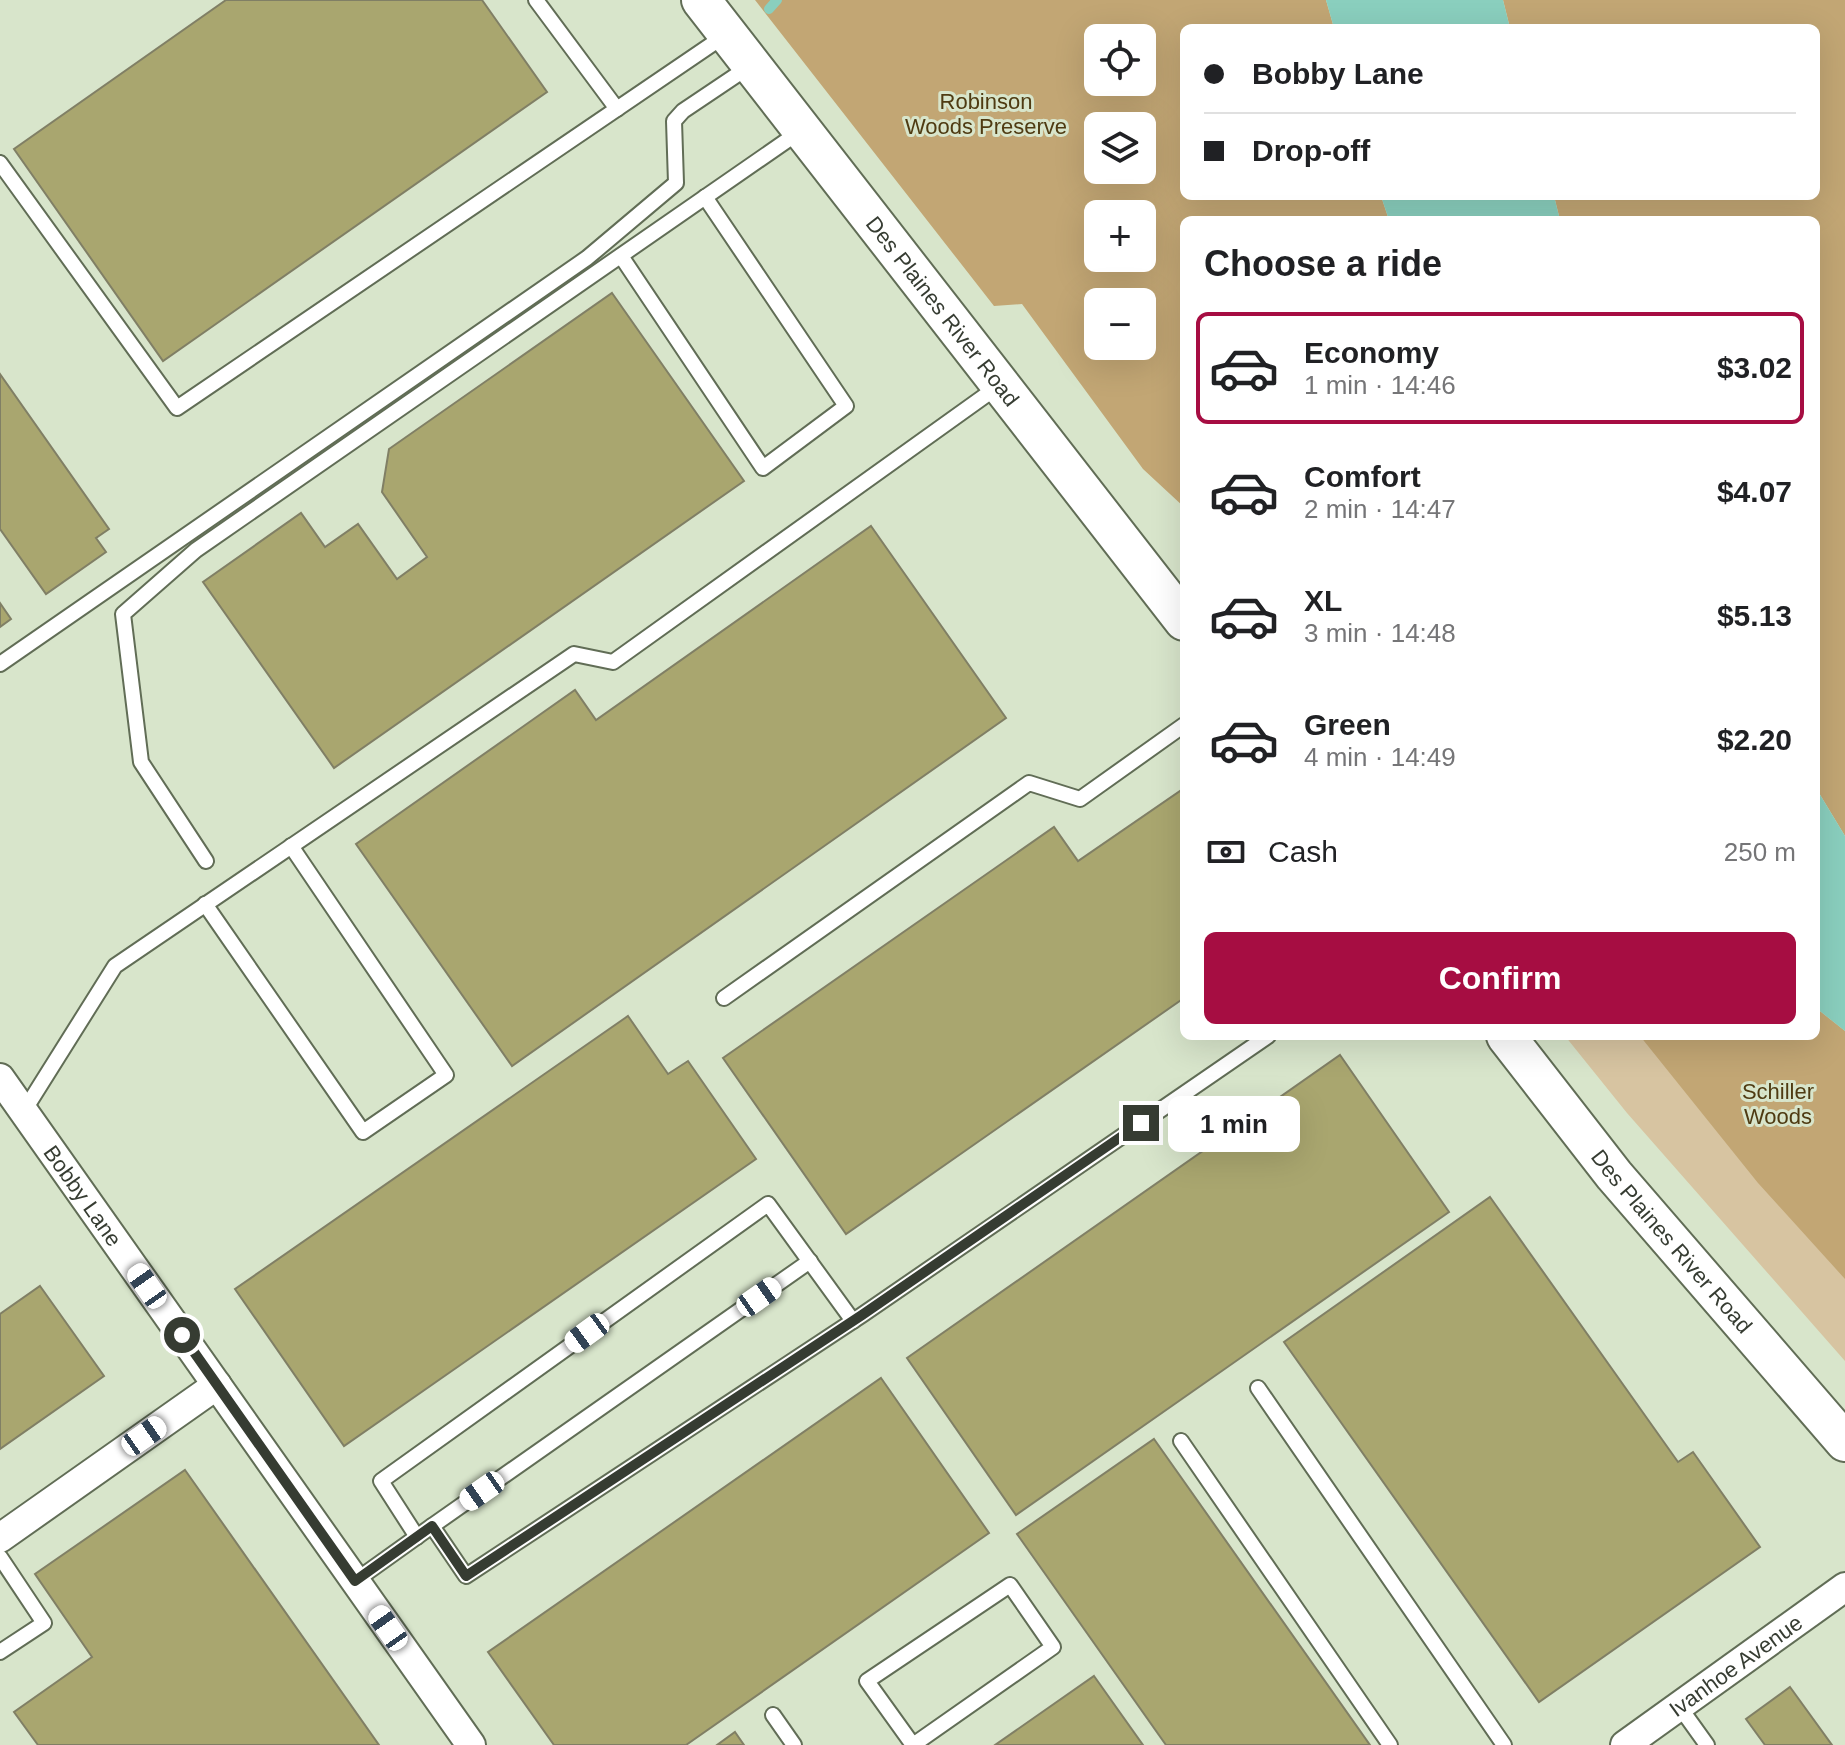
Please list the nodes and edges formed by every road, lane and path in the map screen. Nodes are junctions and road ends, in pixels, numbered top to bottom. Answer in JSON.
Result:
{"nodes":[{"id":1,"x":536,"y":0,"type":"edge"},
{"id":2,"x":701,"y":0,"type":"edge"},
{"id":3,"x":727,"y":34,"type":"junction"},
{"id":4,"x":752,"y":66,"type":"junction"},
{"id":5,"x":617,"y":109,"type":"junction"},
{"id":6,"x":802,"y":130,"type":"junction"},
{"id":7,"x":0,"y":163,"type":"edge"},
{"id":8,"x":705,"y":197,"type":"junction"},
{"id":9,"x":621,"y":256,"type":"junction"},
{"id":10,"x":1000,"y":385,"type":"junction"},
{"id":11,"x":1180,"y":616,"type":"edge"},
{"id":12,"x":0,"y":664,"type":"edge"},
{"id":13,"x":1180,"y":728,"type":"edge"},
{"id":14,"x":291,"y":846,"type":"junction"},
{"id":15,"x":206,"y":861,"type":"dead end"},
{"id":16,"x":205,"y":904,"type":"junction"},
{"id":17,"x":724,"y":998,"type":"dead end"},
{"id":18,"x":1262,"y":1040,"type":"edge"},
{"id":19,"x":1509,"y":1040,"type":"edge"},
{"id":20,"x":0,"y":1078,"type":"edge"},
{"id":21,"x":24,"y":1111,"type":"junction"},
{"id":22,"x":810,"y":1261,"type":"junction"},
{"id":23,"x":853,"y":1321,"type":"junction"},
{"id":24,"x":217,"y":1385,"type":"junction"},
{"id":25,"x":1258,"y":1388,"type":"dead end"},
{"id":26,"x":1181,"y":1441,"type":"dead end"},
{"id":27,"x":1845,"y":1442,"type":"edge"},
{"id":28,"x":432,"y":1526,"type":"junction"},
{"id":29,"x":417,"y":1537,"type":"junction"},
{"id":30,"x":0,"y":1538,"type":"edge"},
{"id":31,"x":0,"y":1557,"type":"edge"},
{"id":32,"x":355,"y":1581,"type":"junction"},
{"id":33,"x":1845,"y":1587,"type":"edge"},
{"id":34,"x":0,"y":1652,"type":"edge"},
{"id":35,"x":1679,"y":1706,"type":"junction"},
{"id":36,"x":773,"y":1715,"type":"dead end"},
{"id":37,"x":471,"y":1745,"type":"edge"},
{"id":38,"x":794,"y":1745,"type":"edge"},
{"id":39,"x":913,"y":1745,"type":"edge"},
{"id":40,"x":1390,"y":1745,"type":"edge"},
{"id":41,"x":1504,"y":1745,"type":"edge"},
{"id":42,"x":1625,"y":1745,"type":"edge"},
{"id":43,"x":1707,"y":1745,"type":"edge"}],
"edges":[{"from":1,"to":5,"type":"lane"},
{"from":2,"to":3,"type":"main road","name":"Des Plaines River Road"},
{"from":3,"to":4,"type":"main road","name":"Des Plaines River Road"},
{"from":3,"to":5,"type":"lane"},
{"from":4,"to":6,"type":"main road","name":"Des Plaines River Road"},
{"from":4,"to":12,"type":"lane"},
{"from":5,"to":7,"type":"lane"},
{"from":6,"to":8,"type":"lane"},
{"from":6,"to":10,"type":"main road","name":"Des Plaines River Road"},
{"from":8,"to":9,"type":"lane"},
{"from":8,"to":9,"type":"lane"},
{"from":9,"to":15,"type":"lane"},
{"from":10,"to":11,"type":"main road","name":"Des Plaines River Road"},
{"from":10,"to":14,"type":"lane"},
{"from":13,"to":17,"type":"lane"},
{"from":14,"to":16,"type":"lane"},
{"from":14,"to":16,"type":"lane"},
{"from":16,"to":21,"type":"lane"},
{"from":18,"to":23,"type":"lane"},
{"from":19,"to":27,"type":"main road","name":"Des Plaines River Road"},
{"from":20,"to":21,"type":"street","name":"Bobby Lane"},
{"from":21,"to":24,"type":"street","name":"Bobby Lane"},
{"from":22,"to":23,"type":"lane"},
{"from":22,"to":28,"type":"lane"},
{"from":22,"to":29,"type":"lane"},
{"from":23,"to":28,"type":"lane"},
{"from":24,"to":30,"type":"street"},
{"from":24,"to":32,"type":"street","name":"Bobby Lane"},
{"from":25,"to":41,"type":"lane"},
{"from":26,"to":40,"type":"lane"},
{"from":28,"to":29,"type":"lane"},
{"from":29,"to":32,"type":"lane"},
{"from":31,"to":34,"type":"lane"},
{"from":32,"to":37,"type":"street","name":"Bobby Lane"},
{"from":33,"to":35,"type":"street","name":"Ivanhoe Avenue"},
{"from":35,"to":42,"type":"street","name":"Ivanhoe Avenue"},
{"from":35,"to":43,"type":"lane"},
{"from":36,"to":38,"type":"lane"},
{"from":39,"to":39,"type":"lane"}]}
